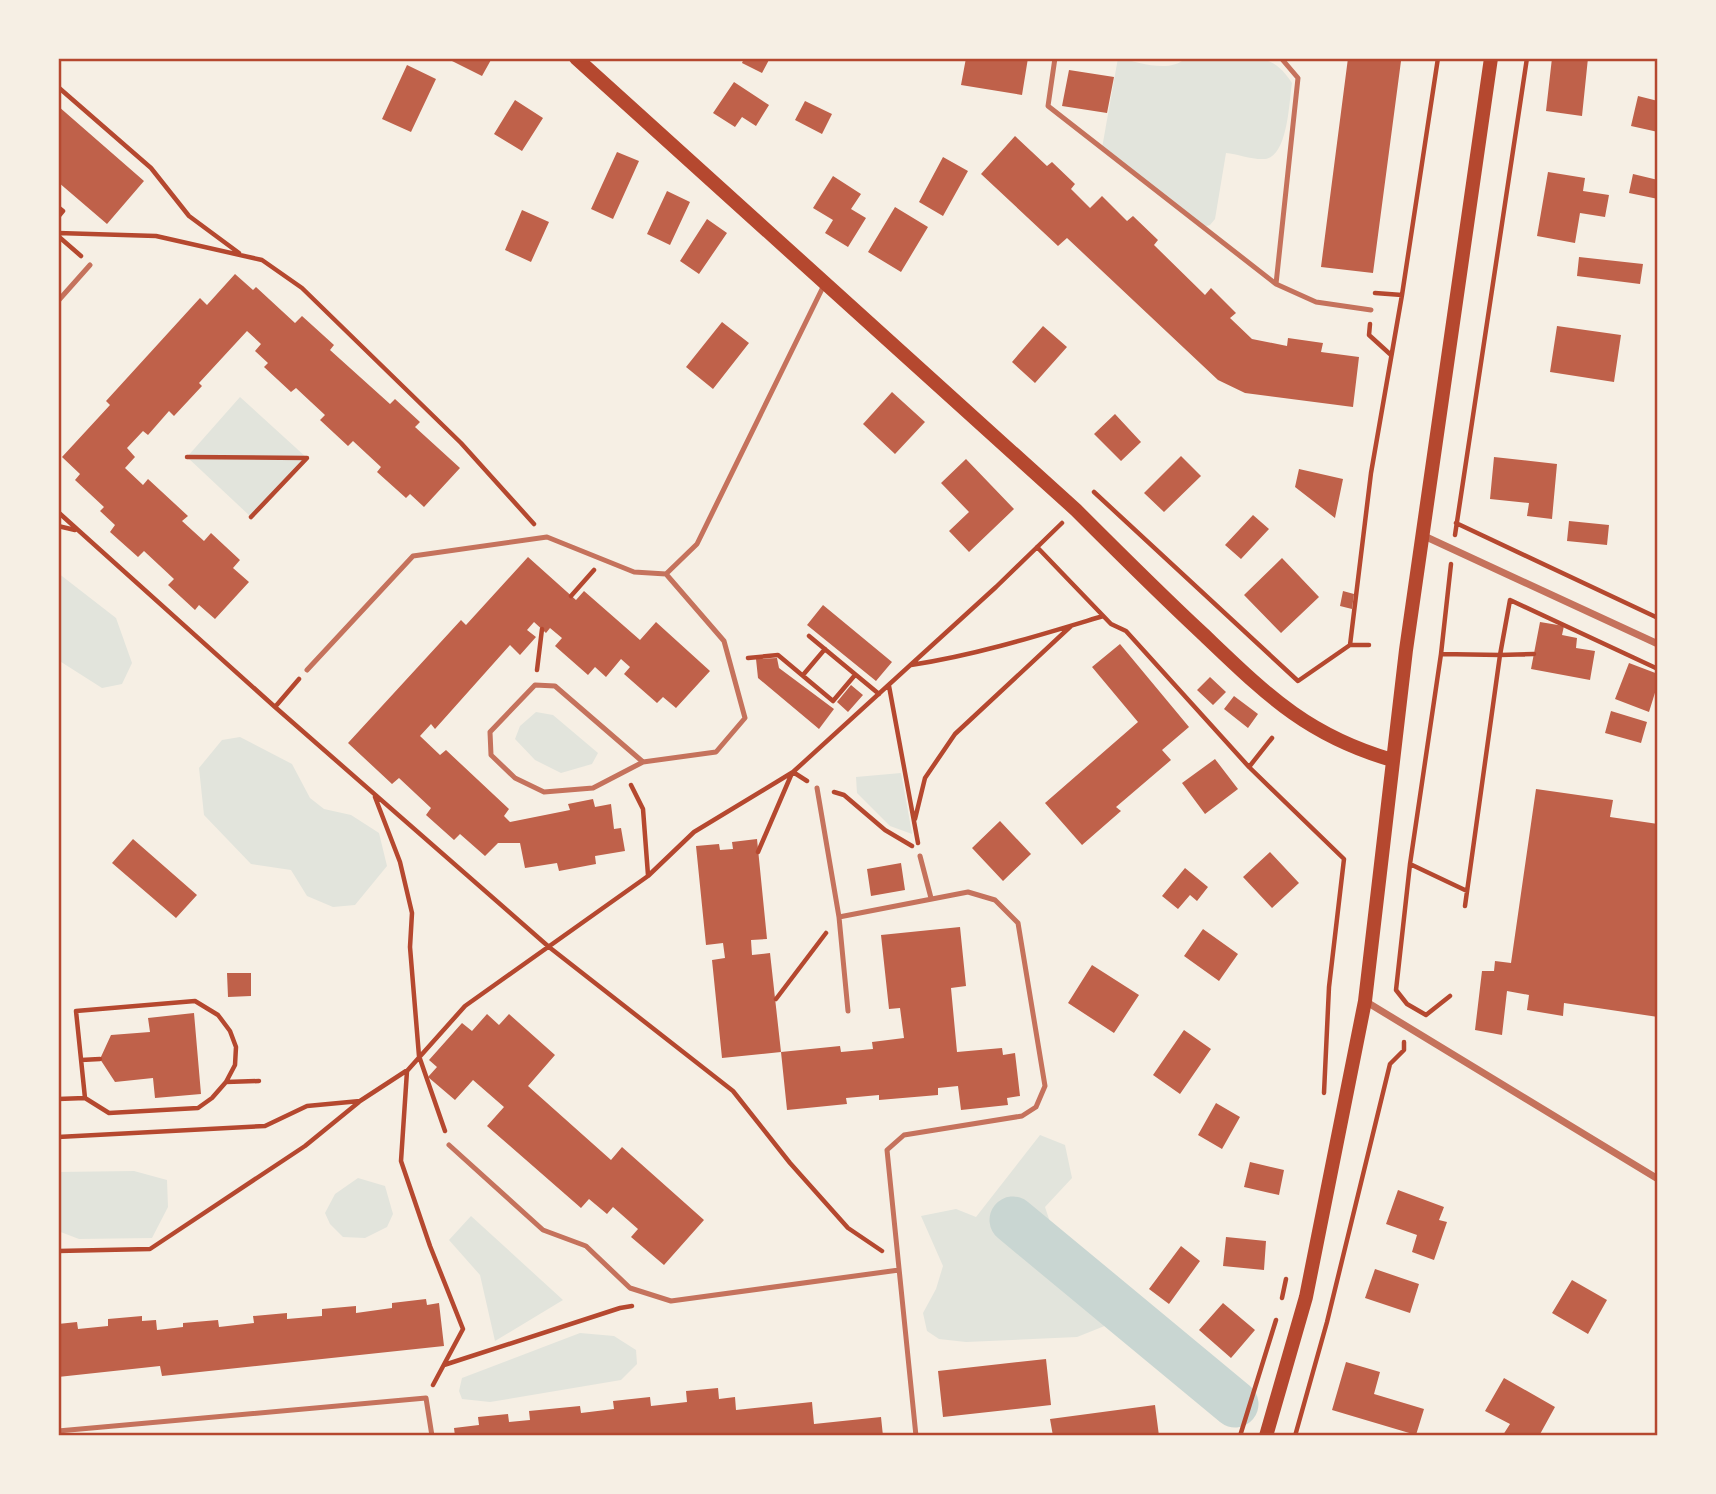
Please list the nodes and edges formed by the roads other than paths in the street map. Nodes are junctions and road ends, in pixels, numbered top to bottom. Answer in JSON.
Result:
{"nodes":[{"id":1,"x":576,"y":58,"type":"edge"},
{"id":2,"x":1055,"y":58,"type":"edge"},
{"id":3,"x":1282,"y":58,"type":"edge"},
{"id":4,"x":1490,"y":58,"type":"edge"},
{"id":5,"x":90,"y":265,"type":"road end"},
{"id":6,"x":826,"y":282,"type":"junction"},
{"id":7,"x":1276,"y":284,"type":"junction"},
{"id":8,"x":58,"y":301,"type":"edge"},
{"id":9,"x":1371,"y":310,"type":"dead end"},
{"id":10,"x":1422,"y":535,"type":"junction"},
{"id":11,"x":666,"y":574,"type":"junction"},
{"id":12,"x":1658,"y":644,"type":"edge"},
{"id":13,"x":307,"y":670,"type":"road end"},
{"id":14,"x":1392,"y":760,"type":"junction"},
{"id":15,"x":643,"y":762,"type":"junction"},
{"id":16,"x":817,"y":788,"type":"road end"},
{"id":17,"x":920,"y":856,"type":"dead end"},
{"id":18,"x":931,"y":898,"type":"junction"},
{"id":19,"x":839,"y":916,"type":"junction"},
{"id":20,"x":1365,"y":1001,"type":"junction"},
{"id":21,"x":848,"y":1011,"type":"dead end"},
{"id":22,"x":450,"y":1145,"type":"road end"},
{"id":23,"x":1658,"y":1179,"type":"edge"},
{"id":24,"x":899,"y":1270,"type":"junction"},
{"id":25,"x":58,"y":1431,"type":"edge"},
{"id":26,"x":432,"y":1436,"type":"edge"},
{"id":27,"x":916,"y":1436,"type":"edge"},
{"id":28,"x":1266,"y":1436,"type":"edge"}],
"edges":[{"from":1,"to":6,"type":"main road"},
{"from":2,"to":7,"type":"lane"},
{"from":3,"to":7,"type":"lane"},
{"from":4,"to":10,"type":"main road"},
{"from":5,"to":8,"type":"lane"},
{"from":6,"to":11,"type":"lane"},
{"from":6,"to":14,"type":"main road"},
{"from":7,"to":9,"type":"lane"},
{"from":10,"to":12,"type":"street"},
{"from":10,"to":14,"type":"main road"},
{"from":11,"to":13,"type":"lane"},
{"from":11,"to":15,"type":"lane"},
{"from":14,"to":20,"type":"main road"},
{"from":15,"to":15,"type":"lane"},
{"from":16,"to":19,"type":"lane"},
{"from":17,"to":18,"type":"lane"},
{"from":18,"to":19,"type":"lane"},
{"from":18,"to":24,"type":"lane"},
{"from":19,"to":21,"type":"lane"},
{"from":20,"to":23,"type":"street"},
{"from":20,"to":28,"type":"main road"},
{"from":22,"to":24,"type":"lane"},
{"from":24,"to":27,"type":"lane"},
{"from":25,"to":26,"type":"lane"}]}
